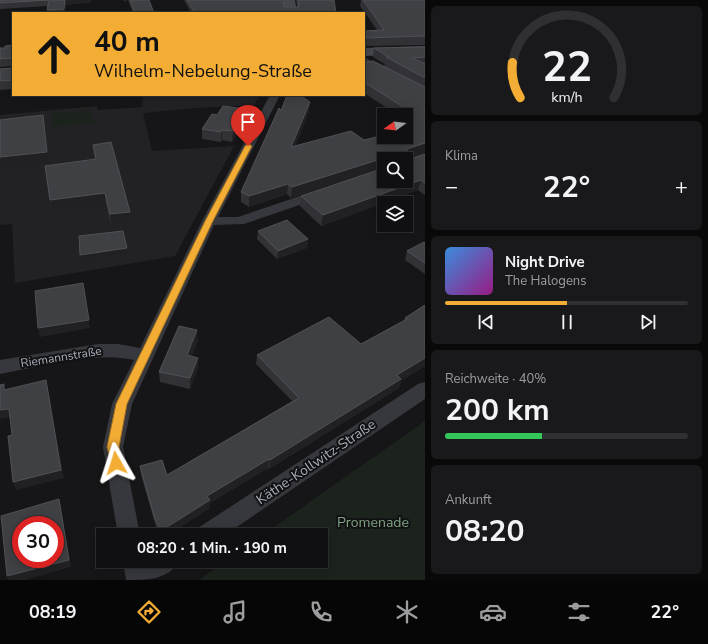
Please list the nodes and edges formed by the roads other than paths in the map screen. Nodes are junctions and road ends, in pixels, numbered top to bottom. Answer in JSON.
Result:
{"nodes":[{"id":1,"x":289,"y":0,"type":"edge"},
{"id":2,"x":291,"y":12,"type":"edge"},
{"id":3,"x":425,"y":50,"type":"edge"},
{"id":4,"x":365,"y":52,"type":"edge"},
{"id":5,"x":365,"y":61,"type":"edge"},
{"id":6,"x":425,"y":94,"type":"edge"},
{"id":7,"x":274,"y":96,"type":"edge"},
{"id":8,"x":333,"y":189,"type":"edge"},
{"id":9,"x":209,"y":221,"type":"junction"},
{"id":10,"x":145,"y":356,"type":"junction"},
{"id":11,"x":0,"y":367,"type":"edge"},
{"id":12,"x":425,"y":389,"type":"edge"},
{"id":13,"x":129,"y":528,"type":"edge"},
{"id":14,"x":216,"y":528,"type":"edge"},
{"id":15,"x":136,"y":568,"type":"edge"},
{"id":16,"x":156,"y":568,"type":"edge"},
{"id":17,"x":138,"y":580,"type":"edge"}],
"edges":[{"from":1,"to":2,"type":"main road"},
{"from":3,"to":4,"type":"main road"},
{"from":5,"to":6,"type":"street"},
{"from":7,"to":9,"type":"street"},
{"from":8,"to":9,"type":"street"},
{"from":9,"to":10,"type":"street"},
{"from":10,"to":11,"type":"street","name":"Riemannstraße"},
{"from":10,"to":13,"type":"street"},
{"from":12,"to":14,"type":"street","name":"Käthe-Kollwitz-Straße"},
{"from":15,"to":17,"type":"street"},
{"from":16,"to":17,"type":"street"}]}
